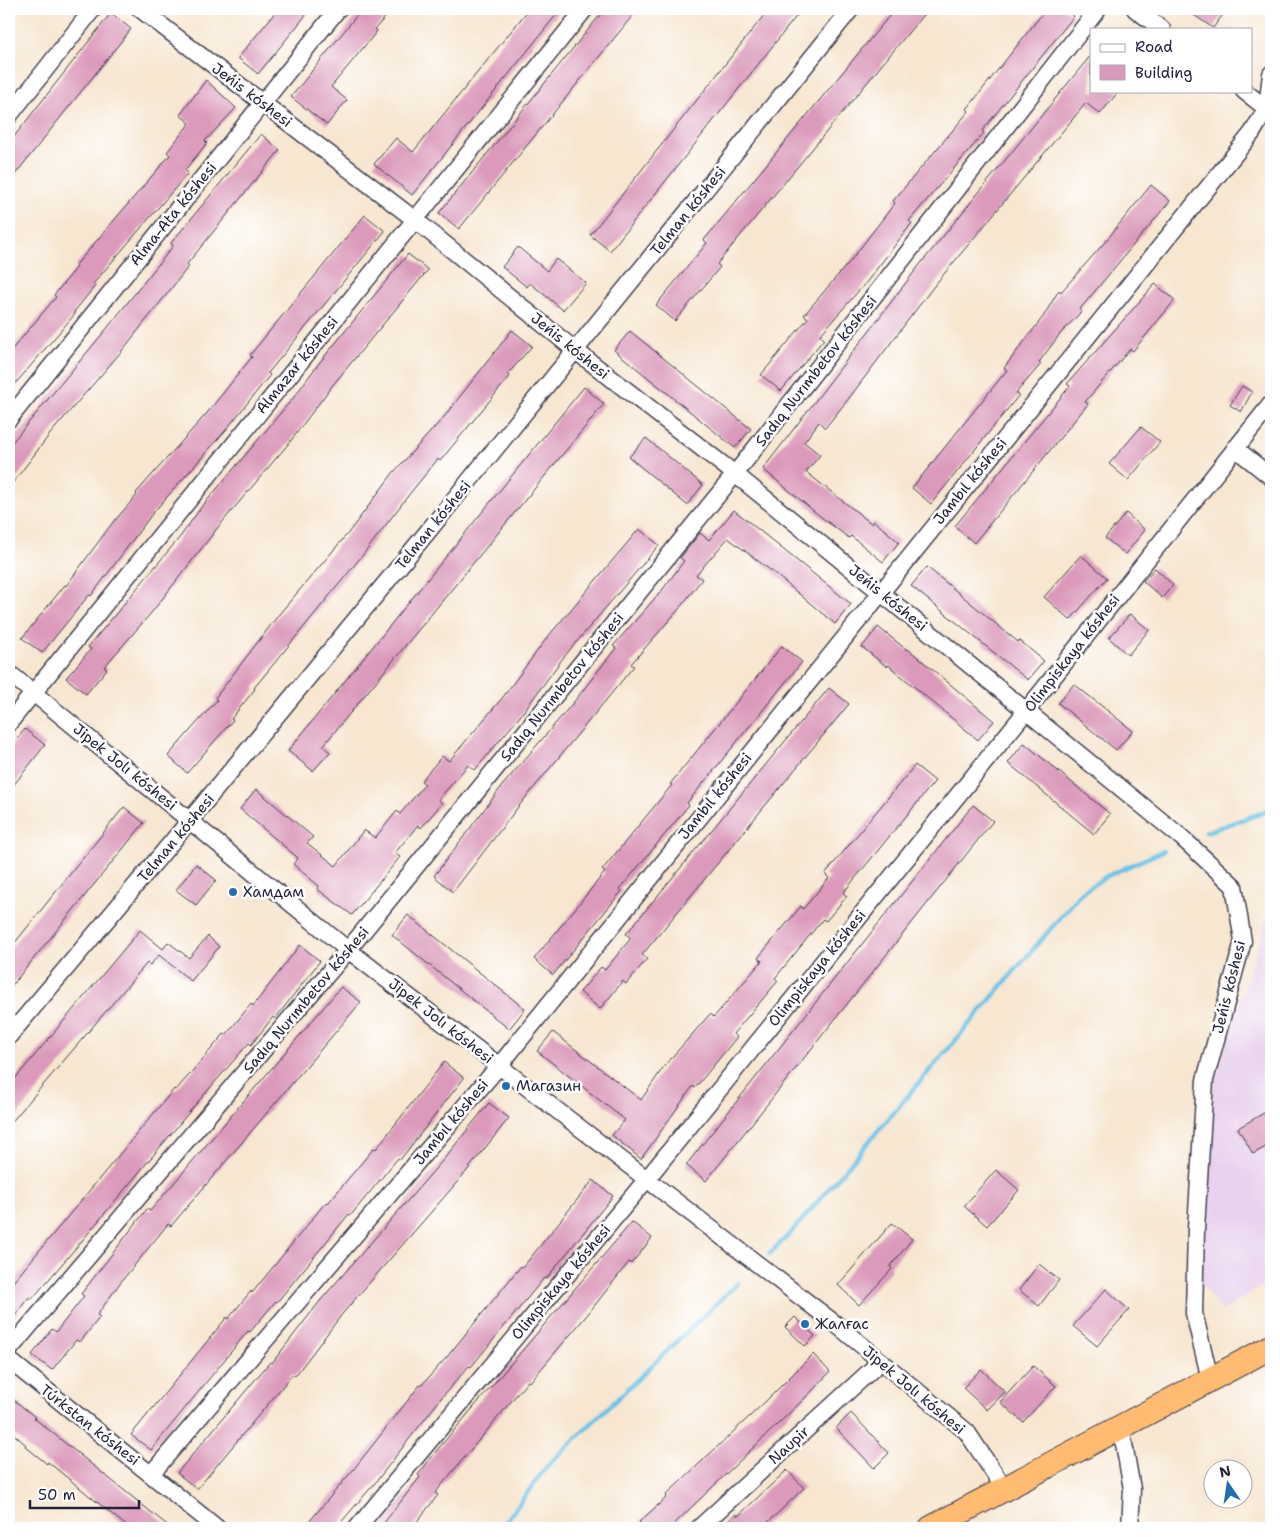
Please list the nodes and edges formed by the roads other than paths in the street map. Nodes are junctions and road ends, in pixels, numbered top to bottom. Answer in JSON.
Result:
{"nodes":[{"id":1,"x":92,"y":9,"type":"edge"},
{"id":2,"x":140,"y":9,"type":"edge"},
{"id":3,"x":338,"y":9,"type":"edge"},
{"id":4,"x":585,"y":9,"type":"edge"},
{"id":5,"x":851,"y":9,"type":"edge"},
{"id":6,"x":1098,"y":9,"type":"edge"},
{"id":7,"x":1135,"y":9,"type":"edge"},
{"id":8,"x":1161,"y":28,"type":"edge"},
{"id":9,"x":1271,"y":74,"type":"edge"},
{"id":10,"x":1245,"y":92,"type":"edge"},
{"id":11,"x":262,"y":103,"type":"junction"},
{"id":12,"x":1269,"y":110,"type":"edge"},
{"id":13,"x":9,"y":116,"type":"edge"},
{"id":14,"x":414,"y":219,"type":"junction"},
{"id":15,"x":576,"y":351,"type":"junction"},
{"id":16,"x":1271,"y":404,"type":"edge"},
{"id":17,"x":9,"y":419,"type":"edge"},
{"id":18,"x":1235,"y":448,"type":"junction"},
{"id":19,"x":735,"y":474,"type":"junction"},
{"id":20,"x":1271,"y":477,"type":"edge"},
{"id":21,"x":880,"y":591,"type":"junction"},
{"id":22,"x":9,"y":673,"type":"edge"},
{"id":23,"x":33,"y":692,"type":"junction"},
{"id":24,"x":1027,"y":710,"type":"junction"},
{"id":25,"x":9,"y":722,"type":"edge"},
{"id":26,"x":190,"y":821,"type":"junction"},
{"id":27,"x":348,"y":950,"type":"junction"},
{"id":28,"x":9,"y":1036,"type":"edge"},
{"id":29,"x":499,"y":1066,"type":"junction"},
{"id":30,"x":646,"y":1180,"type":"junction"},
{"id":31,"x":1271,"y":1347,"type":"edge"},
{"id":32,"x":9,"y":1350,"type":"edge"},
{"id":33,"x":9,"y":1360,"type":"edge"},
{"id":34,"x":880,"y":1362,"type":"junction"},
{"id":35,"x":1210,"y":1379,"type":"junction"},
{"id":36,"x":1121,"y":1427,"type":"junction"},
{"id":37,"x":152,"y":1473,"type":"junction"},
{"id":38,"x":1004,"y":1488,"type":"junction"},
{"id":39,"x":217,"y":1528,"type":"edge"},
{"id":40,"x":358,"y":1528,"type":"edge"},
{"id":41,"x":699,"y":1528,"type":"edge"},
{"id":42,"x":931,"y":1528,"type":"edge"},
{"id":43,"x":1130,"y":1528,"type":"edge"}],
"edges":[{"from":1,"to":13,"type":"street"},
{"from":2,"to":11,"type":"street","name":"Jeńis kóshesi"},
{"from":3,"to":11,"type":"street","name":"Alma-Ata kóshesi"},
{"from":4,"to":14,"type":"street","name":"Almazar kóshesi"},
{"from":5,"to":15,"type":"street","name":"Telman kóshesi"},
{"from":6,"to":19,"type":"street","name":"Sadıq Nurımbetov kóshesi"},
{"from":7,"to":8,"type":"street"},
{"from":9,"to":12,"type":"street"},
{"from":10,"to":12,"type":"street"},
{"from":11,"to":14,"type":"street","name":"Jeńis kóshesi"},
{"from":11,"to":17,"type":"street","name":"Alma-Ata kóshesi"},
{"from":12,"to":21,"type":"street","name":"Jambıl kóshesi"},
{"from":14,"to":15,"type":"street","name":"Jeńis kóshesi"},
{"from":14,"to":23,"type":"street","name":"Almazar kóshesi"},
{"from":15,"to":19,"type":"street","name":"Jeńis kóshesi"},
{"from":15,"to":26,"type":"street","name":"Telman kóshesi"},
{"from":16,"to":18,"type":"street","name":"Olimpiskaya kóshesi"},
{"from":18,"to":20,"type":"street"},
{"from":18,"to":24,"type":"street","name":"Olimpiskaya kóshesi"},
{"from":19,"to":21,"type":"street","name":"Jeńis kóshesi"},
{"from":19,"to":27,"type":"street","name":"Sadıq Nurımbetov kóshesi"},
{"from":21,"to":24,"type":"street","name":"Jeńis kóshesi"},
{"from":21,"to":29,"type":"street","name":"Jambıl kóshesi"},
{"from":22,"to":23,"type":"street","name":"Jipek Jolı kóshesi"},
{"from":23,"to":25,"type":"street","name":"Almazar kóshesi"},
{"from":23,"to":26,"type":"street","name":"Jipek Jolı kóshesi"},
{"from":24,"to":30,"type":"street","name":"Olimpiskaya kóshesi"},
{"from":24,"to":35,"type":"street","name":"Jeńis kóshesi"},
{"from":26,"to":27,"type":"street","name":"Jipek Jolı kóshesi"},
{"from":26,"to":28,"type":"street","name":"Telman kóshesi"},
{"from":27,"to":29,"type":"street","name":"Jipek Jolı kóshesi"},
{"from":27,"to":32,"type":"street","name":"Sadıq Nurımbetov kóshesi"},
{"from":29,"to":30,"type":"street","name":"Jipek Jolı kóshesi"},
{"from":29,"to":37,"type":"street","name":"Jambıl kóshesi"},
{"from":30,"to":34,"type":"street","name":"Jipek Jolı kóshesi"},
{"from":30,"to":40,"type":"street","name":"Olimpiskaya kóshesi"},
{"from":31,"to":35,"type":"highway"},
{"from":33,"to":37,"type":"street","name":"Túrkstan kóshesi"},
{"from":34,"to":38,"type":"street","name":"Jipek Jolı kóshesi"},
{"from":34,"to":41,"type":"street","name":"Naupir"},
{"from":35,"to":36,"type":"highway"},
{"from":36,"to":38,"type":"highway"},
{"from":36,"to":43,"type":"street"},
{"from":37,"to":39,"type":"street","name":"Túrkstan kóshesi"},
{"from":38,"to":42,"type":"highway"}]}
